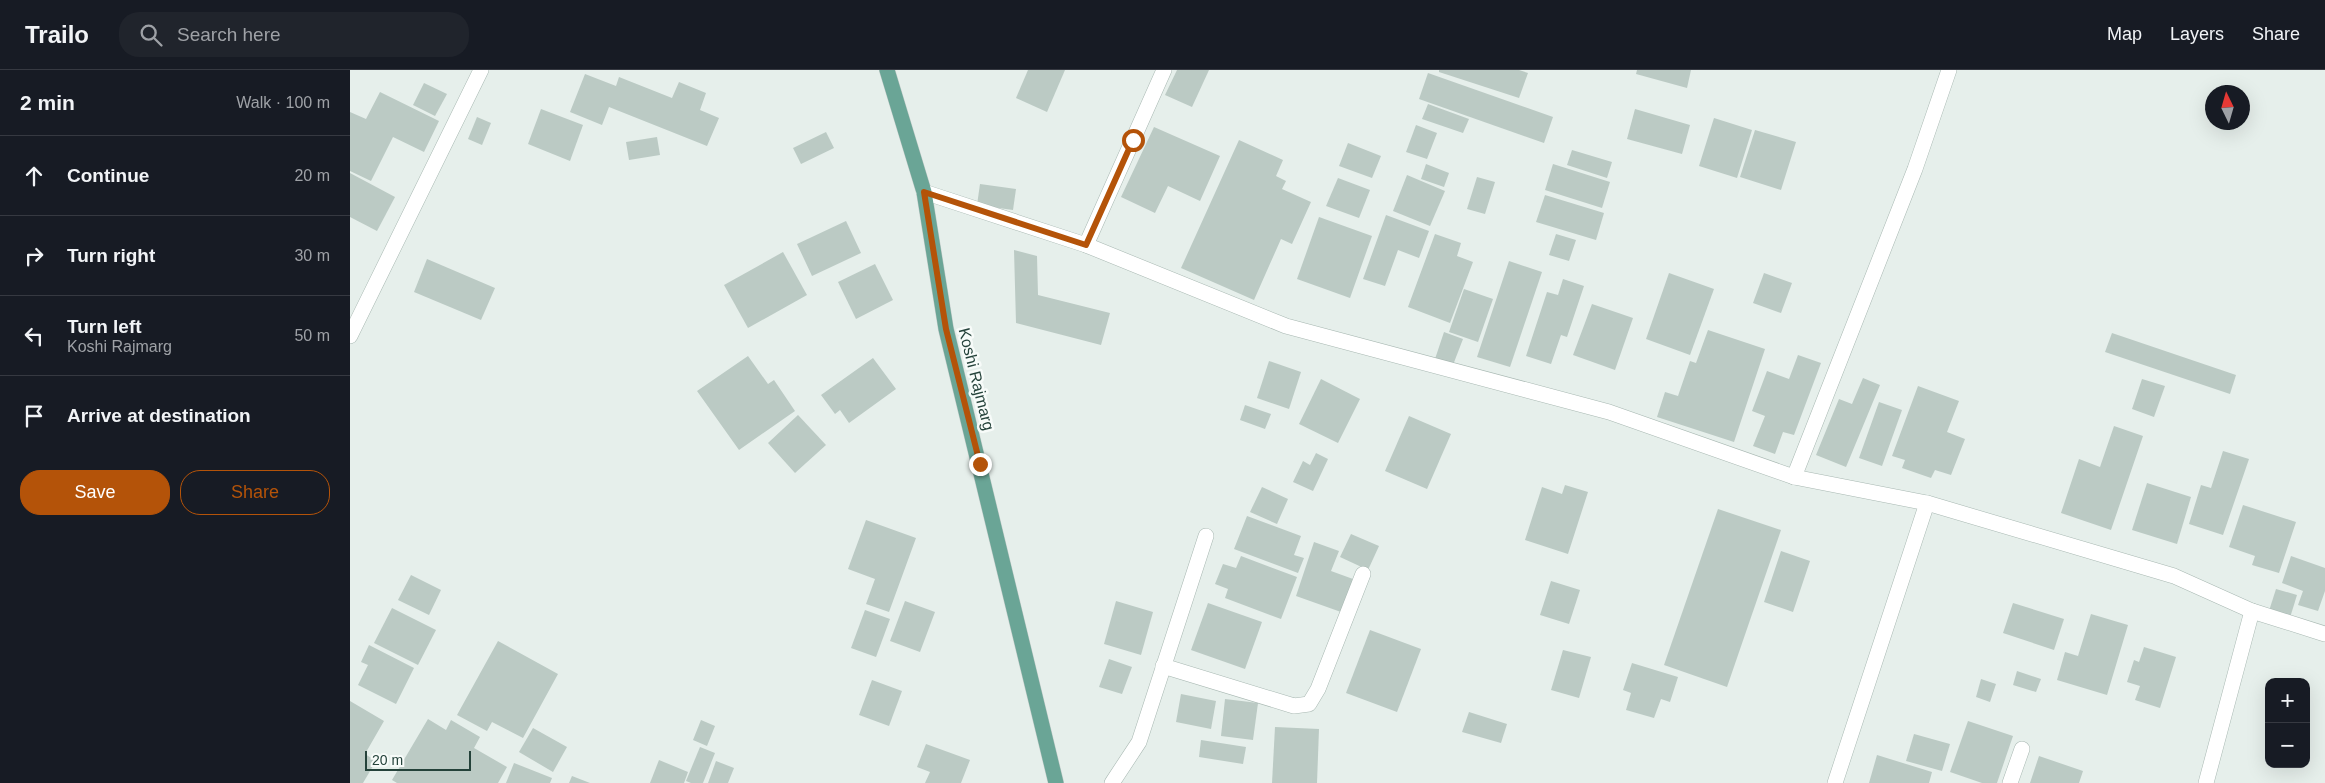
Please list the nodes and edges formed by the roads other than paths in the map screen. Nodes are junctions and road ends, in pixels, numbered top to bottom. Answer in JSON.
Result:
{"nodes":[{"id":1,"x":481,"y":70,"type":"edge"},
{"id":2,"x":887,"y":70,"type":"edge"},
{"id":3,"x":1164,"y":70,"type":"edge"},
{"id":4,"x":1949,"y":70,"type":"edge"},
{"id":5,"x":924,"y":192,"type":"junction"},
{"id":6,"x":1086,"y":245,"type":"junction"},
{"id":7,"x":350,"y":336,"type":"edge"},
{"id":8,"x":1794,"y":476,"type":"junction"},
{"id":9,"x":1927,"y":503,"type":"junction"},
{"id":10,"x":1206,"y":536,"type":"dead end"},
{"id":11,"x":1363,"y":574,"type":"dead end"},
{"id":12,"x":2252,"y":610,"type":"junction"},
{"id":13,"x":2325,"y":634,"type":"edge"},
{"id":14,"x":1163,"y":666,"type":"junction"},
{"id":15,"x":2022,"y":749,"type":"dead end"},
{"id":16,"x":1056,"y":783,"type":"edge"},
{"id":17,"x":1112,"y":783,"type":"edge"},
{"id":18,"x":1835,"y":783,"type":"edge"},
{"id":19,"x":2010,"y":783,"type":"edge"},
{"id":20,"x":2206,"y":783,"type":"edge"}],
"edges":[{"from":1,"to":7,"type":"street"},
{"from":2,"to":5,"type":"main road","name":"Koshi Rajmarg"},
{"from":3,"to":6,"type":"street"},
{"from":4,"to":8,"type":"street"},
{"from":5,"to":6,"type":"street"},
{"from":5,"to":16,"type":"main road","name":"Koshi Rajmarg"},
{"from":6,"to":8,"type":"street"},
{"from":8,"to":9,"type":"street"},
{"from":9,"to":12,"type":"street"},
{"from":9,"to":18,"type":"street"},
{"from":10,"to":14,"type":"street"},
{"from":11,"to":14,"type":"street"},
{"from":12,"to":13,"type":"street"},
{"from":12,"to":20,"type":"street"},
{"from":14,"to":17,"type":"street"},
{"from":15,"to":19,"type":"street"}]}
